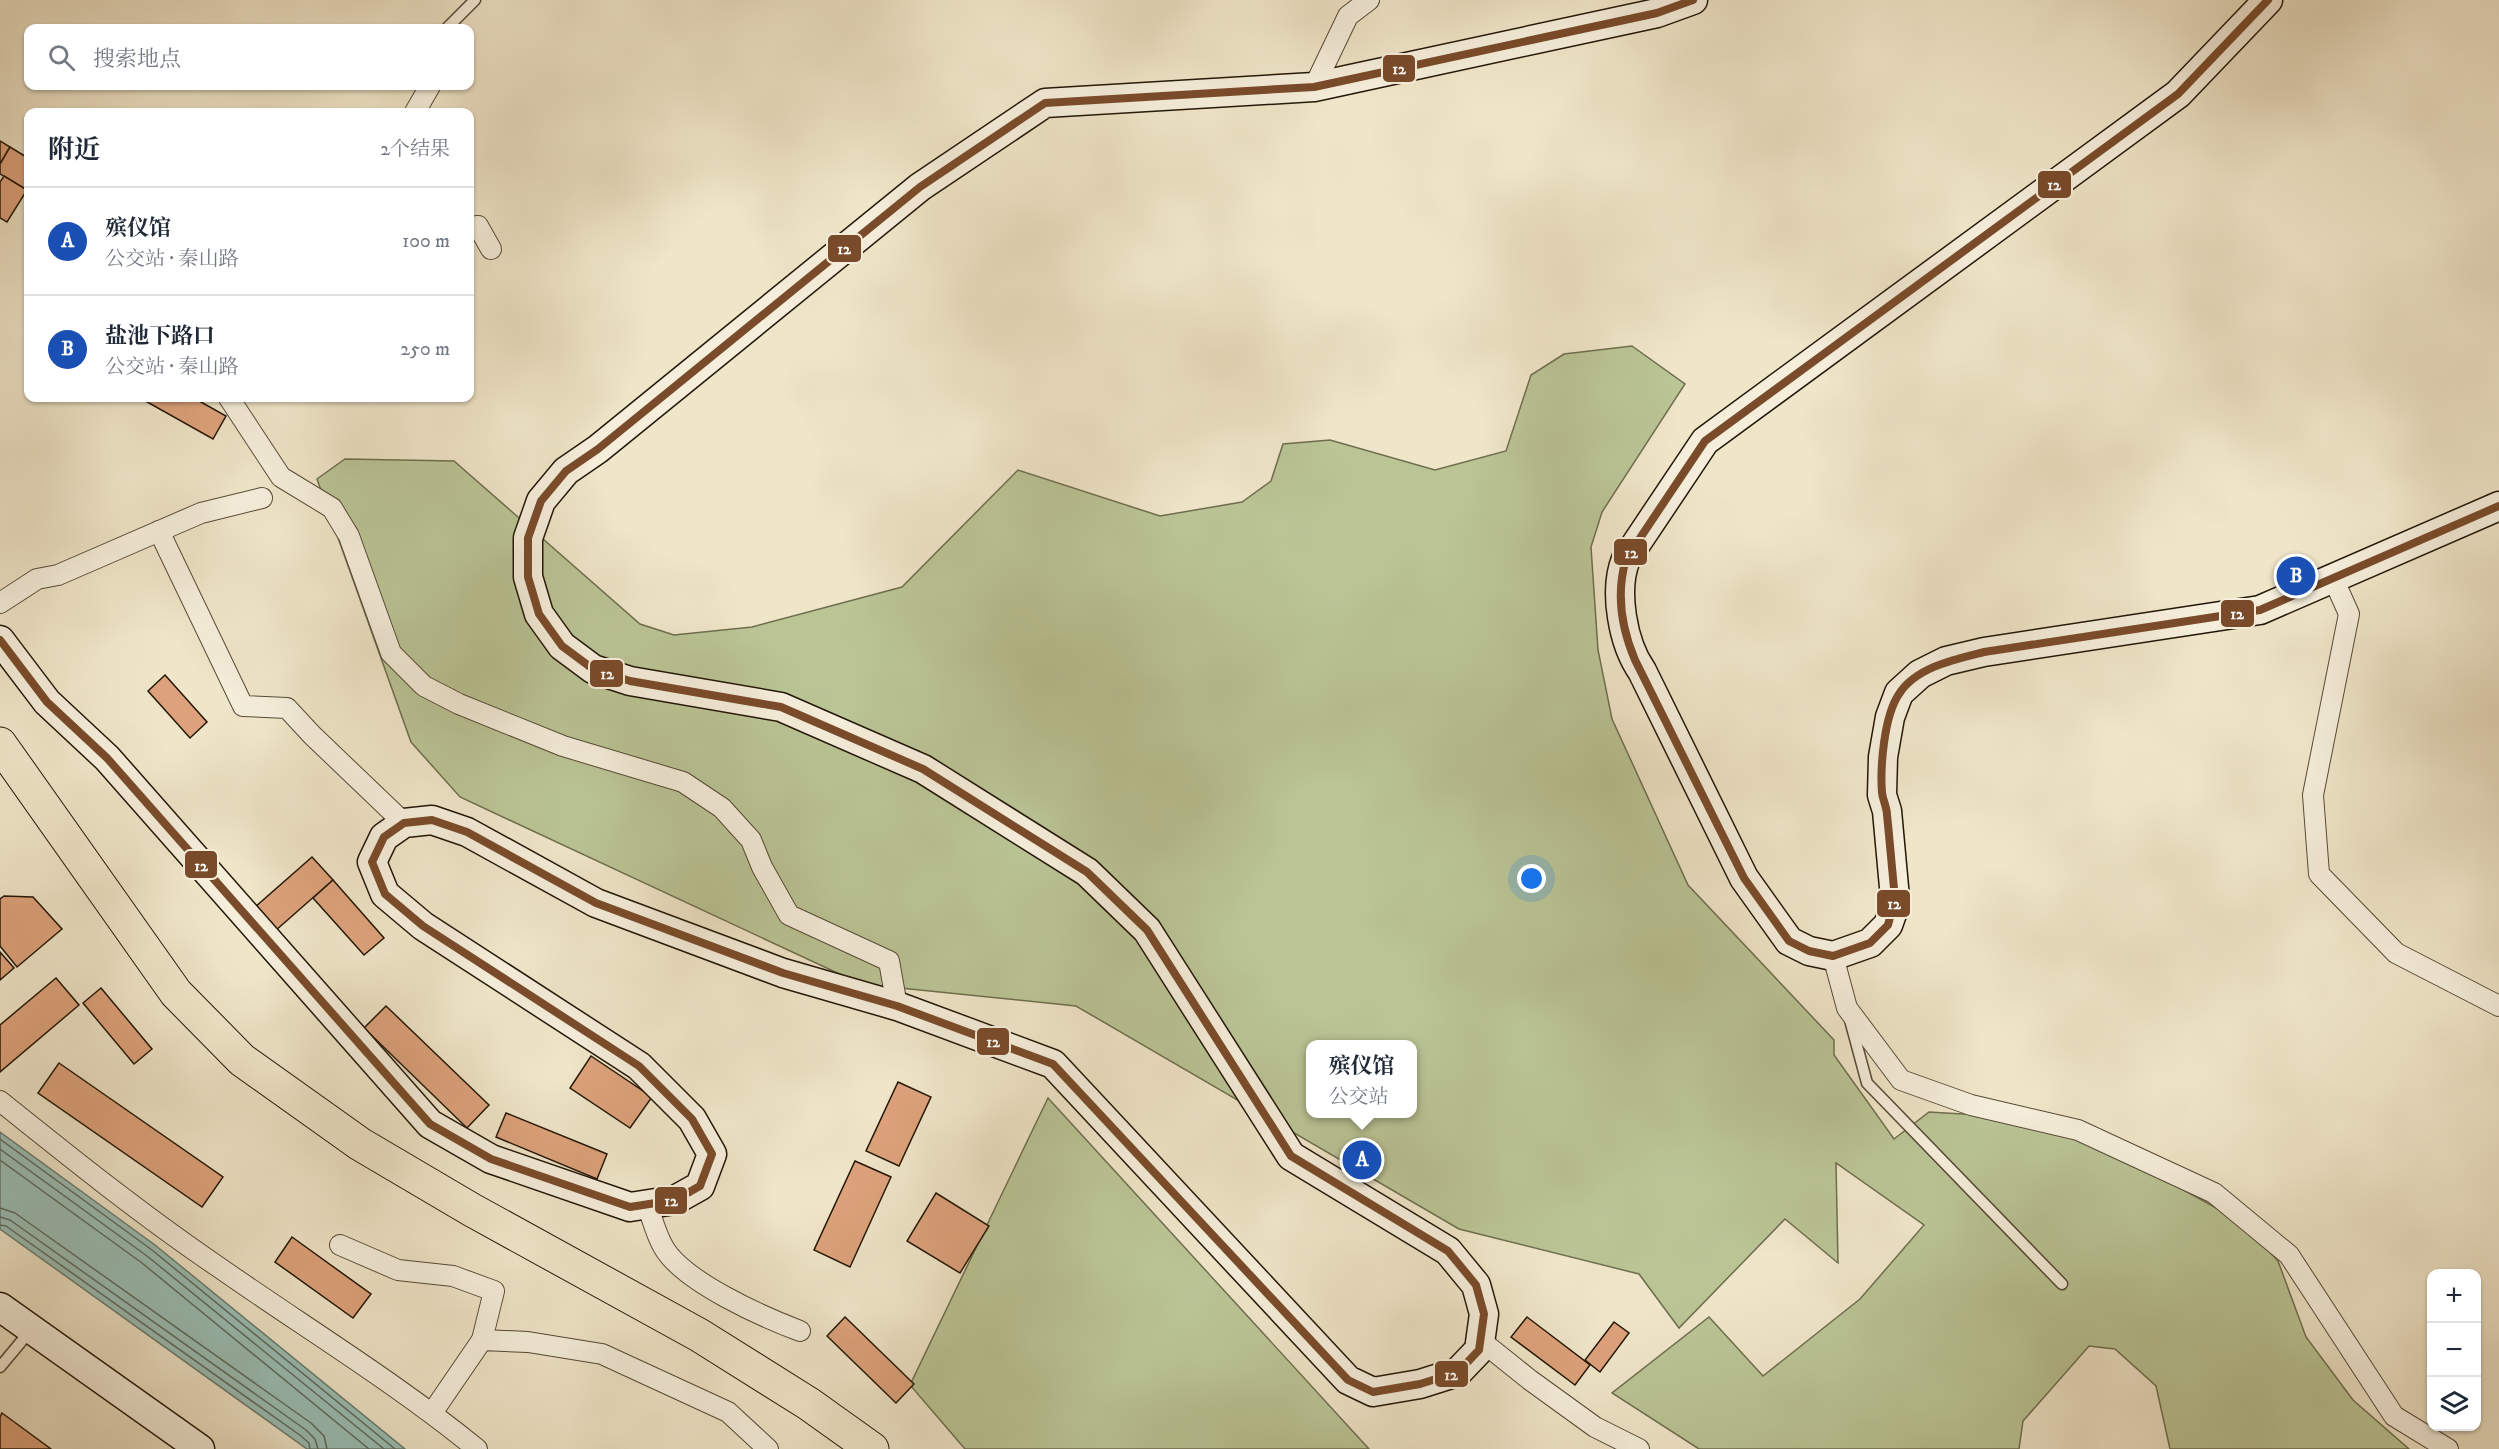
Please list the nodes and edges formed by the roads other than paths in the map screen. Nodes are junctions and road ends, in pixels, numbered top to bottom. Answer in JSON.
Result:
{"nodes":[{"id":1,"x":475,"y":0,"type":"edge"},
{"id":2,"x":1369,"y":0,"type":"edge"},
{"id":3,"x":1692,"y":0,"type":"edge"},
{"id":4,"x":2268,"y":0,"type":"edge"},
{"id":5,"x":451,"y":24,"type":"edge"},
{"id":6,"x":1314,"y":87,"type":"junction"},
{"id":7,"x":427,"y":90,"type":"edge"},
{"id":8,"x":415,"y":108,"type":"edge"},
{"id":9,"x":474,"y":226,"type":"edge"},
{"id":10,"x":491,"y":249,"type":"dead end"},
{"id":11,"x":232,"y":402,"type":"edge"},
{"id":12,"x":262,"y":498,"type":"dead end"},
{"id":13,"x":2499,"y":506,"type":"edge"},
{"id":14,"x":159,"y":531,"type":"junction"},
{"id":15,"x":2333,"y":578,"type":"junction"},
{"id":16,"x":0,"y":603,"type":"edge"},
{"id":17,"x":0,"y":640,"type":"edge"},
{"id":18,"x":0,"y":744,"type":"edge"},
{"id":19,"x":0,"y":779,"type":"edge"},
{"id":20,"x":404,"y":823,"type":"junction"},
{"id":21,"x":1833,"y":956,"type":"junction"},
{"id":22,"x":897,"y":1006,"type":"junction"},
{"id":23,"x":2499,"y":1006,"type":"edge"},
{"id":24,"x":1847,"y":1008,"type":"junction"},
{"id":25,"x":0,"y":1101,"type":"edge"},
{"id":26,"x":647,"y":1204,"type":"junction"},
{"id":27,"x":340,"y":1245,"type":"dead end"},
{"id":28,"x":2062,"y":1284,"type":"dead end"},
{"id":29,"x":0,"y":1307,"type":"edge"},
{"id":30,"x":32,"y":1328,"type":"junction"},
{"id":31,"x":800,"y":1331,"type":"dead end"},
{"id":32,"x":482,"y":1340,"type":"junction"},
{"id":33,"x":1480,"y":1340,"type":"junction"},
{"id":34,"x":0,"y":1367,"type":"edge"},
{"id":35,"x":432,"y":1413,"type":"junction"},
{"id":36,"x":200,"y":1449,"type":"edge"},
{"id":37,"x":477,"y":1449,"type":"edge"},
{"id":38,"x":768,"y":1449,"type":"edge"},
{"id":39,"x":838,"y":1449,"type":"edge"},
{"id":40,"x":872,"y":1449,"type":"edge"},
{"id":41,"x":1639,"y":1449,"type":"edge"},
{"id":42,"x":2448,"y":1449,"type":"edge"}],
"edges":[{"from":1,"to":5,"type":"lane"},
{"from":2,"to":6,"type":"street"},
{"from":3,"to":6,"type":"main road"},
{"from":4,"to":21,"type":"main road"},
{"from":6,"to":33,"type":"main road"},
{"from":7,"to":8,"type":"street"},
{"from":9,"to":10,"type":"street"},
{"from":11,"to":22,"type":"street"},
{"from":12,"to":14,"type":"street"},
{"from":13,"to":15,"type":"main road"},
{"from":14,"to":16,"type":"street"},
{"from":14,"to":20,"type":"street"},
{"from":15,"to":21,"type":"main road"},
{"from":15,"to":23,"type":"street"},
{"from":17,"to":26,"type":"main road"},
{"from":18,"to":40,"type":"highway"},
{"from":19,"to":39,"type":"highway"},
{"from":20,"to":22,"type":"main road"},
{"from":20,"to":26,"type":"main road"},
{"from":21,"to":24,"type":"street"},
{"from":22,"to":33,"type":"main road"},
{"from":24,"to":28,"type":"lane"},
{"from":24,"to":42,"type":"street"},
{"from":25,"to":35,"type":"street"},
{"from":26,"to":31,"type":"street"},
{"from":27,"to":32,"type":"street"},
{"from":29,"to":30,"type":"main road"},
{"from":30,"to":34,"type":"lane"},
{"from":30,"to":36,"type":"main road"},
{"from":32,"to":35,"type":"street"},
{"from":32,"to":38,"type":"street"},
{"from":33,"to":41,"type":"street"},
{"from":35,"to":37,"type":"street"}]}
